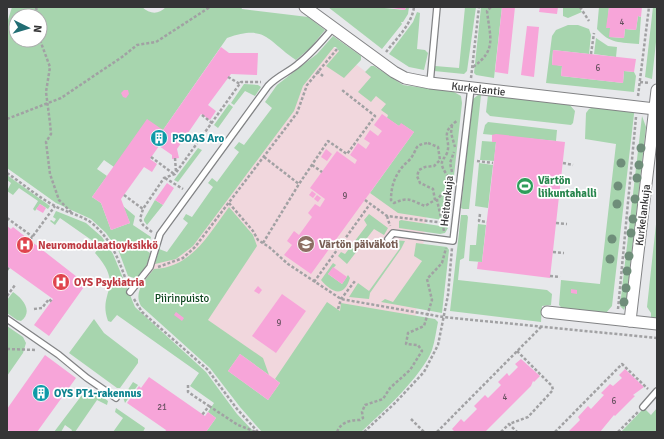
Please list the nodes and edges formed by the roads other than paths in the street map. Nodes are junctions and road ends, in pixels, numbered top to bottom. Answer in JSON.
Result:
{"nodes":[{"id":1,"x":305,"y":7,"type":"edge"},
{"id":2,"x":437,"y":7,"type":"edge"},
{"id":3,"x":333,"y":28,"type":"junction"},
{"id":4,"x":430,"y":83,"type":"junction"},
{"id":5,"x":475,"y":84,"type":"junction"},
{"id":6,"x":657,"y":90,"type":"edge"},
{"id":7,"x":655,"y":109,"type":"junction"},
{"id":8,"x":388,"y":239,"type":"dead end"},
{"id":9,"x":130,"y":292,"type":"dead end"},
{"id":10,"x":547,"y":312,"type":"dead end"},
{"id":11,"x":7,"y":319,"type":"edge"},
{"id":12,"x":630,"y":321,"type":"junction"},
{"id":13,"x":657,"y":324,"type":"edge"},
{"id":14,"x":655,"y":393,"type":"edge"},
{"id":15,"x":116,"y":398,"type":"dead end"},
{"id":16,"x":642,"y":407,"type":"road end"}],
"edges":[{"from":1,"to":3,"type":"street","name":"Kurkelantie"},
{"from":2,"to":4,"type":"lane"},
{"from":3,"to":4,"type":"street","name":"Kurkelantie"},
{"from":3,"to":9,"type":"lane"},
{"from":4,"to":5,"type":"street","name":"Kurkelantie"},
{"from":5,"to":7,"type":"street","name":"Kurkelantie"},
{"from":5,"to":8,"type":"lane","name":"Heitonkuja"},
{"from":6,"to":7,"type":"street"},
{"from":7,"to":12,"type":"street","name":"Kurkelankuja"},
{"from":10,"to":12,"type":"street"},
{"from":11,"to":15,"type":"lane"},
{"from":12,"to":13,"type":"street"},
{"from":14,"to":16,"type":"lane"}]}
